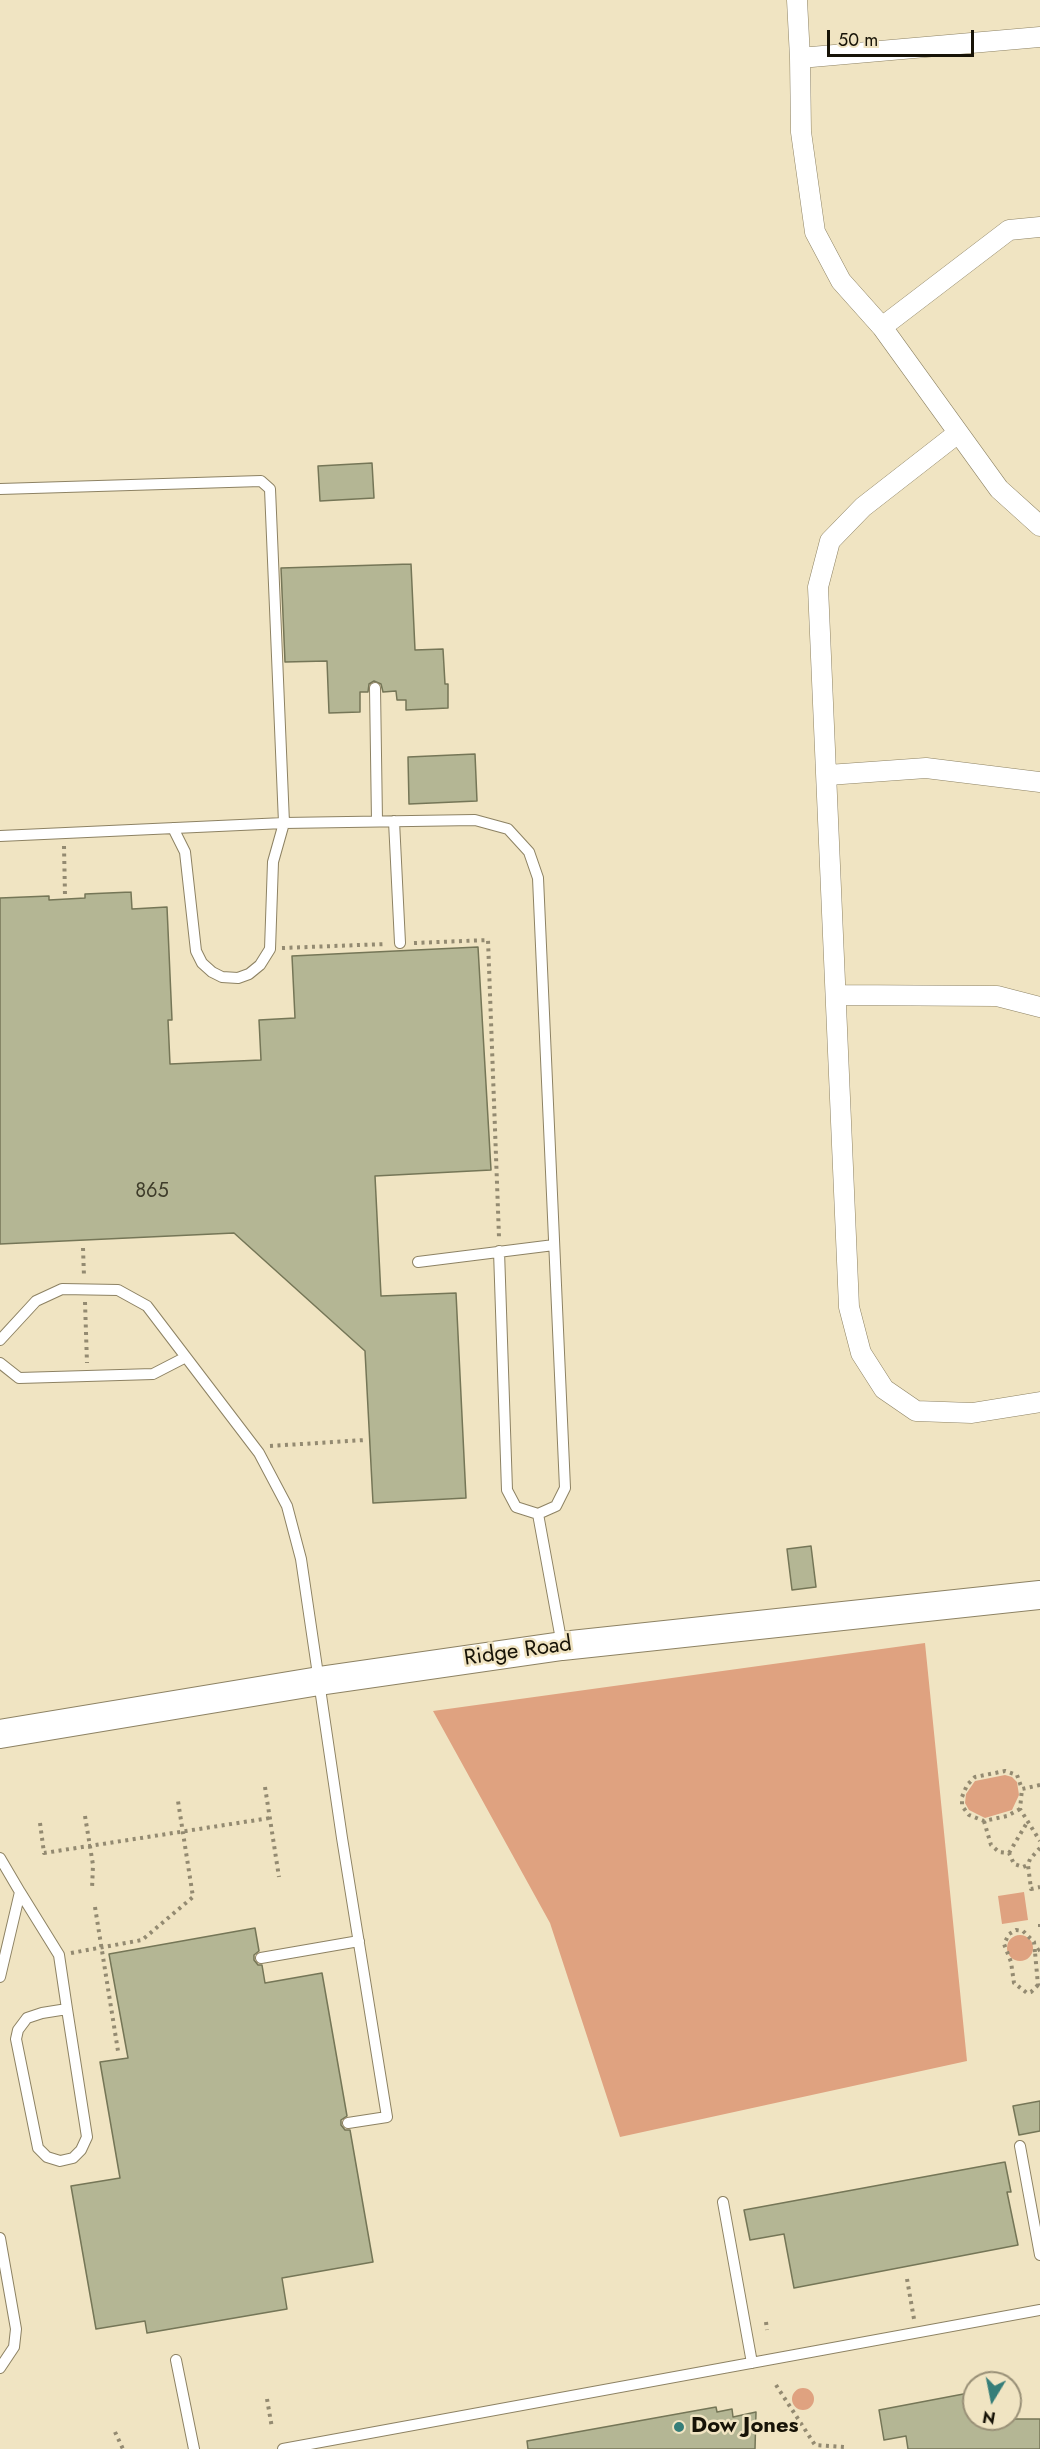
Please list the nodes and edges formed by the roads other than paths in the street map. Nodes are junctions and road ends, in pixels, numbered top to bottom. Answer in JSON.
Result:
{"nodes":[{"id":1,"x":797,"y":0,"type":"edge"},
{"id":2,"x":1040,"y":37,"type":"edge"},
{"id":3,"x":800,"y":58,"type":"junction"},
{"id":4,"x":1040,"y":227,"type":"edge"},
{"id":5,"x":882,"y":327,"type":"junction"},
{"id":6,"x":958,"y":433,"type":"junction"},
{"id":7,"x":0,"y":489,"type":"edge"},
{"id":8,"x":1040,"y":526,"type":"edge"},
{"id":9,"x":375,"y":688,"type":"dead end"},
{"id":10,"x":828,"y":775,"type":"junction"},
{"id":11,"x":1040,"y":782,"type":"edge"},
{"id":12,"x":377,"y":821,"type":"junction"},
{"id":13,"x":394,"y":821,"type":"junction"},
{"id":14,"x":284,"y":823,"type":"junction"},
{"id":15,"x":173,"y":828,"type":"junction"},
{"id":16,"x":0,"y":836,"type":"edge"},
{"id":17,"x":400,"y":943,"type":"road end"},
{"id":18,"x":837,"y":995,"type":"junction"},
{"id":19,"x":1040,"y":1007,"type":"edge"},
{"id":20,"x":554,"y":1245,"type":"junction"},
{"id":21,"x":499,"y":1251,"type":"junction"},
{"id":22,"x":418,"y":1263,"type":"dead end"},
{"id":23,"x":0,"y":1341,"type":"edge"},
{"id":24,"x":186,"y":1357,"type":"junction"},
{"id":25,"x":0,"y":1363,"type":"edge"},
{"id":26,"x":1040,"y":1402,"type":"edge"},
{"id":27,"x":538,"y":1514,"type":"junction"},
{"id":28,"x":1040,"y":1595,"type":"edge"},
{"id":29,"x":562,"y":1646,"type":"junction"},
{"id":30,"x":319,"y":1681,"type":"junction"},
{"id":31,"x":0,"y":1734,"type":"edge"},
{"id":32,"x":0,"y":1858,"type":"edge"},
{"id":33,"x":20,"y":1892,"type":"junction"},
{"id":34,"x":359,"y":1941,"type":"junction"},
{"id":35,"x":261,"y":1958,"type":"dead end"},
{"id":36,"x":0,"y":1977,"type":"edge"},
{"id":37,"x":67,"y":2009,"type":"junction"},
{"id":38,"x":348,"y":2123,"type":"dead end"},
{"id":39,"x":1020,"y":2146,"type":"dead end"},
{"id":40,"x":723,"y":2202,"type":"dead end"},
{"id":41,"x":0,"y":2238,"type":"edge"},
{"id":42,"x":1040,"y":2255,"type":"edge"},
{"id":43,"x":1040,"y":2310,"type":"edge"},
{"id":44,"x":176,"y":2360,"type":"dead end"},
{"id":45,"x":752,"y":2363,"type":"junction"},
{"id":46,"x":0,"y":2368,"type":"edge"},
{"id":47,"x":194,"y":2449,"type":"edge"},
{"id":48,"x":283,"y":2449,"type":"edge"}],
"edges":[{"from":1,"to":3,"type":"street"},
{"from":2,"to":3,"type":"street"},
{"from":3,"to":5,"type":"street"},
{"from":4,"to":5,"type":"street"},
{"from":5,"to":6,"type":"street"},
{"from":6,"to":8,"type":"street"},
{"from":6,"to":10,"type":"street"},
{"from":7,"to":14,"type":"lane"},
{"from":9,"to":12,"type":"lane"},
{"from":10,"to":11,"type":"street"},
{"from":10,"to":18,"type":"street"},
{"from":12,"to":13,"type":"lane"},
{"from":12,"to":14,"type":"lane"},
{"from":13,"to":17,"type":"lane"},
{"from":13,"to":20,"type":"lane"},
{"from":14,"to":15,"type":"lane"},
{"from":14,"to":15,"type":"lane"},
{"from":15,"to":16,"type":"lane"},
{"from":18,"to":19,"type":"street"},
{"from":18,"to":26,"type":"street"},
{"from":20,"to":21,"type":"lane"},
{"from":20,"to":27,"type":"lane"},
{"from":21,"to":22,"type":"lane"},
{"from":21,"to":27,"type":"lane"},
{"from":23,"to":24,"type":"lane"},
{"from":24,"to":25,"type":"lane"},
{"from":24,"to":30,"type":"lane"},
{"from":27,"to":29,"type":"lane"},
{"from":28,"to":29,"type":"street","name":"Ridge Road"},
{"from":29,"to":30,"type":"street","name":"Ridge Road"},
{"from":30,"to":31,"type":"street","name":"Ridge Road"},
{"from":30,"to":34,"type":"lane"},
{"from":32,"to":33,"type":"lane"},
{"from":33,"to":36,"type":"lane"},
{"from":33,"to":37,"type":"lane"},
{"from":34,"to":35,"type":"lane"},
{"from":34,"to":38,"type":"lane"},
{"from":37,"to":37,"type":"lane"},
{"from":39,"to":42,"type":"lane"},
{"from":40,"to":45,"type":"lane"},
{"from":41,"to":46,"type":"lane"},
{"from":43,"to":45,"type":"lane"},
{"from":44,"to":47,"type":"lane"},
{"from":45,"to":48,"type":"lane"}]}
